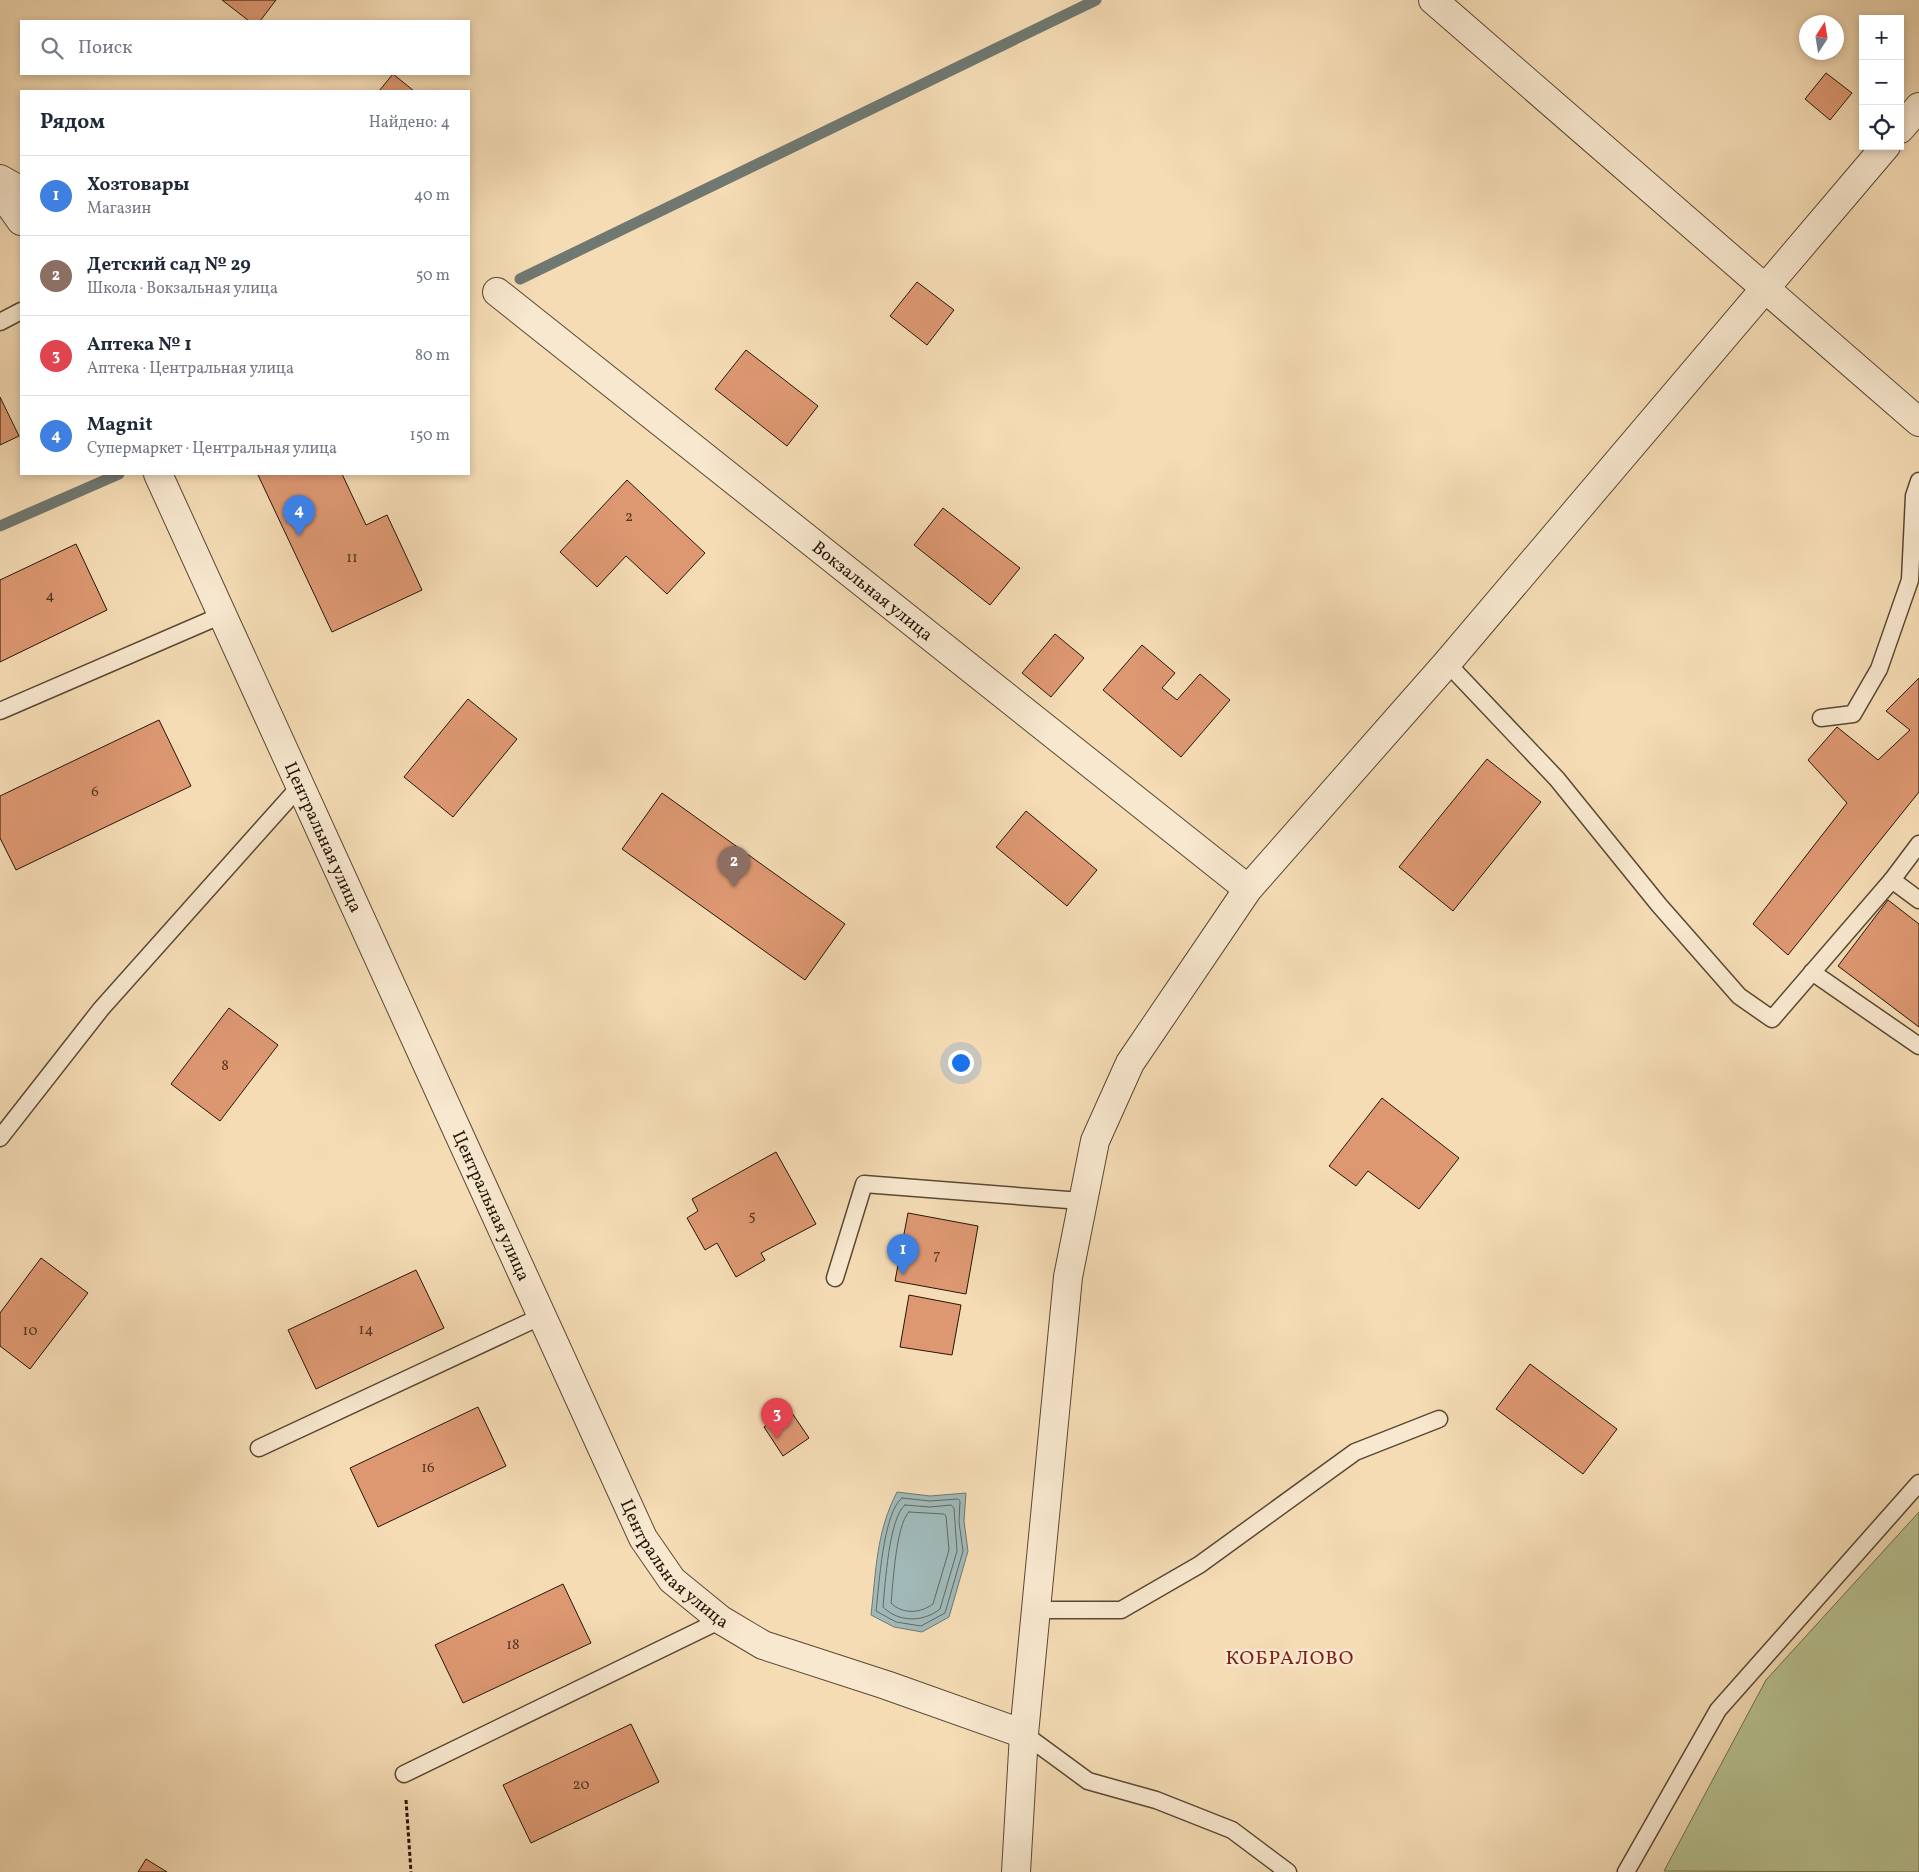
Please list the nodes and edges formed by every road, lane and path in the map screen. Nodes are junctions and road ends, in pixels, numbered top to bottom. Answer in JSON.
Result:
{"nodes":[{"id":1,"x":1433,"y":0,"type":"edge"},
{"id":2,"x":1919,"y":108,"type":"edge"},
{"id":3,"x":1904,"y":125,"type":"edge"},
{"id":4,"x":1883,"y":150,"type":"edge"},
{"id":5,"x":0,"y":179,"type":"edge"},
{"id":6,"x":20,"y":190,"type":"edge"},
{"id":7,"x":0,"y":191,"type":"edge"},
{"id":8,"x":20,"y":220,"type":"edge"},
{"id":9,"x":1764,"y":288,"type":"junction"},
{"id":10,"x":497,"y":292,"type":"dead end"},
{"id":11,"x":20,"y":312,"type":"edge"},
{"id":12,"x":0,"y":322,"type":"edge"},
{"id":13,"x":1919,"y":422,"type":"edge"},
{"id":14,"x":158,"y":475,"type":"edge"},
{"id":15,"x":1919,"y":481,"type":"edge"},
{"id":16,"x":222,"y":615,"type":"junction"},
{"id":17,"x":1447,"y":663,"type":"junction"},
{"id":18,"x":0,"y":711,"type":"edge"},
{"id":19,"x":1821,"y":718,"type":"dead end"},
{"id":20,"x":300,"y":786,"type":"junction"},
{"id":21,"x":1919,"y":844,"type":"edge"},
{"id":22,"x":1892,"y":880,"type":"junction"},
{"id":23,"x":1248,"y":889,"type":"junction"},
{"id":24,"x":1919,"y":900,"type":"edge"},
{"id":25,"x":1812,"y":972,"type":"junction"},
{"id":26,"x":1919,"y":1046,"type":"edge"},
{"id":27,"x":0,"y":1138,"type":"edge"},
{"id":28,"x":1081,"y":1201,"type":"junction"},
{"id":29,"x":835,"y":1278,"type":"dead end"},
{"id":30,"x":542,"y":1316,"type":"junction"},
{"id":31,"x":1439,"y":1419,"type":"dead end"},
{"id":32,"x":259,"y":1448,"type":"dead end"},
{"id":33,"x":1919,"y":1483,"type":"edge"},
{"id":34,"x":1036,"y":1610,"type":"junction"},
{"id":35,"x":721,"y":1620,"type":"junction"},
{"id":36,"x":1024,"y":1734,"type":"junction"},
{"id":37,"x":404,"y":1774,"type":"joint"},
{"id":38,"x":411,"y":1872,"type":"edge"},
{"id":39,"x":1016,"y":1872,"type":"edge"},
{"id":40,"x":1288,"y":1872,"type":"edge"},
{"id":41,"x":1626,"y":1872,"type":"edge"}],
"edges":[{"from":1,"to":9,"type":"street"},
{"from":2,"to":3,"type":"street"},
{"from":4,"to":9,"type":"street"},
{"from":5,"to":6,"type":"street"},
{"from":7,"to":8,"type":"street"},
{"from":9,"to":13,"type":"street"},
{"from":9,"to":17,"type":"street"},
{"from":10,"to":23,"type":"street","name":"Вокзальная улица"},
{"from":11,"to":12,"type":"lane"},
{"from":14,"to":16,"type":"street","name":"Центральная улица"},
{"from":15,"to":19,"type":"lane"},
{"from":16,"to":18,"type":"lane"},
{"from":16,"to":20,"type":"street","name":"Центральная улица"},
{"from":17,"to":23,"type":"street"},
{"from":17,"to":25,"type":"lane"},
{"from":20,"to":27,"type":"lane"},
{"from":20,"to":30,"type":"street","name":"Центральная улица"},
{"from":21,"to":22,"type":"lane"},
{"from":22,"to":24,"type":"lane"},
{"from":22,"to":25,"type":"lane"},
{"from":23,"to":28,"type":"street"},
{"from":25,"to":26,"type":"lane"},
{"from":28,"to":29,"type":"lane"},
{"from":28,"to":34,"type":"street"},
{"from":30,"to":32,"type":"lane"},
{"from":30,"to":35,"type":"street","name":"Центральная улица"},
{"from":31,"to":34,"type":"lane"},
{"from":33,"to":41,"type":"lane"},
{"from":34,"to":36,"type":"street"},
{"from":35,"to":36,"type":"street","name":"Центральная улица"},
{"from":35,"to":37,"type":"lane"},
{"from":36,"to":39,"type":"street"},
{"from":36,"to":40,"type":"lane"},
{"from":37,"to":38,"type":"path"}]}
